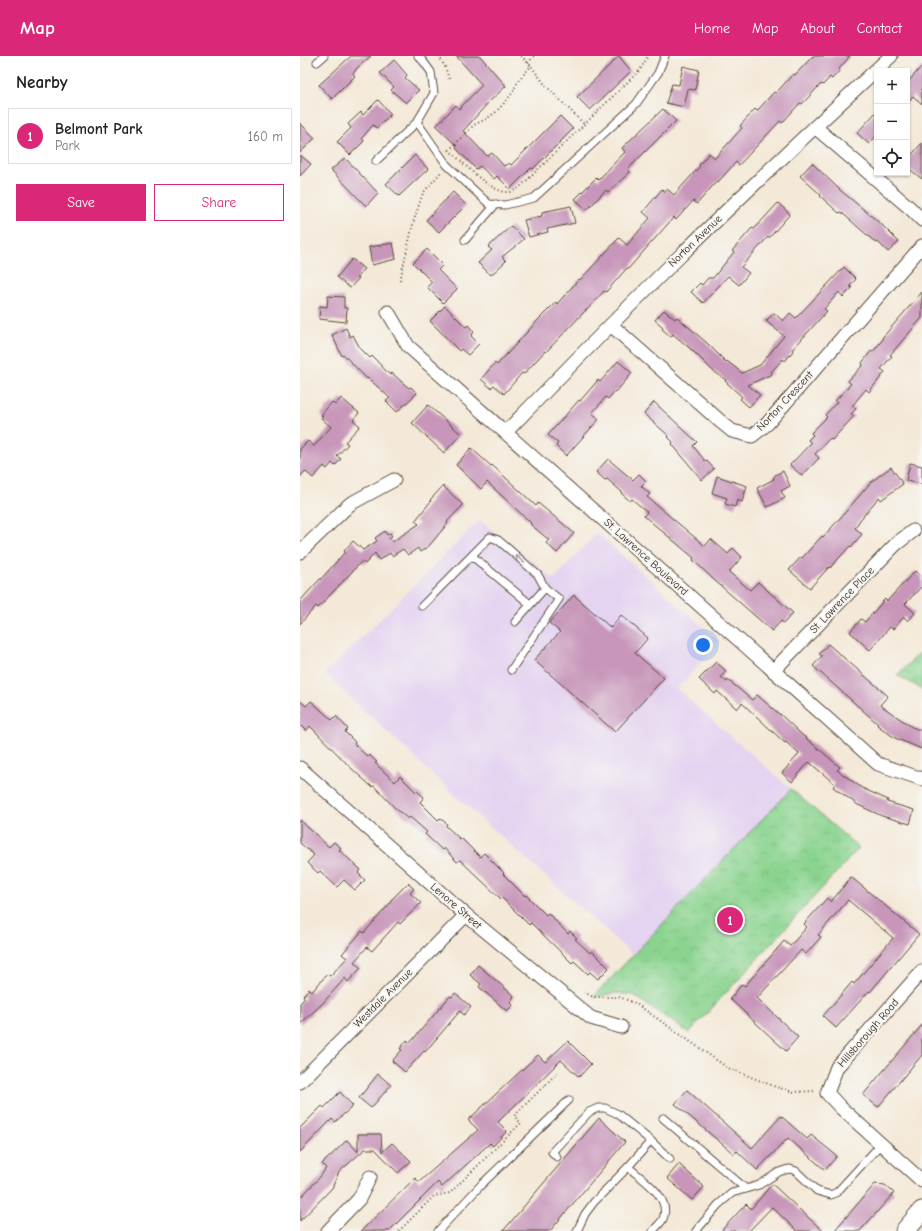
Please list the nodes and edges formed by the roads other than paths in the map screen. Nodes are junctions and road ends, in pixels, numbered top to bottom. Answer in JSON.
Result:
{"nodes":[{"id":1,"x":324,"y":56,"type":"edge"},
{"id":2,"x":418,"y":56,"type":"edge"},
{"id":3,"x":665,"y":56,"type":"edge"},
{"id":4,"x":891,"y":56,"type":"edge"},
{"id":5,"x":317,"y":62,"type":"dead end"},
{"id":6,"x":418,"y":122,"type":"junction"},
{"id":7,"x":815,"y":127,"type":"junction"},
{"id":8,"x":376,"y":161,"type":"dead end"},
{"id":9,"x":496,"y":204,"type":"junction"},
{"id":10,"x":922,"y":220,"type":"edge"},
{"id":11,"x":465,"y":240,"type":"dead end"},
{"id":12,"x":922,"y":246,"type":"edge"},
{"id":13,"x":388,"y":312,"type":"dead end"},
{"id":14,"x":611,"y":324,"type":"junction"},
{"id":15,"x":506,"y":432,"type":"junction"},
{"id":16,"x":394,"y":480,"type":"dead end"},
{"id":17,"x":913,"y":531,"type":"dead end"},
{"id":18,"x":300,"y":552,"type":"edge"},
{"id":19,"x":472,"y":556,"type":"junction"},
{"id":20,"x":545,"y":588,"type":"junction"},
{"id":21,"x":530,"y":604,"type":"junction"},
{"id":22,"x":422,"y":606,"type":"dead end"},
{"id":23,"x":515,"y":622,"type":"dead end"},
{"id":24,"x":512,"y":670,"type":"dead end"},
{"id":25,"x":773,"y":671,"type":"junction"},
{"id":26,"x":300,"y":768,"type":"edge"},
{"id":27,"x":922,"y":779,"type":"edge"},
{"id":28,"x":466,"y":915,"type":"junction"},
{"id":29,"x":922,"y":971,"type":"edge"},
{"id":30,"x":621,"y":1027,"type":"dead end"},
{"id":31,"x":300,"y":1082,"type":"edge"},
{"id":32,"x":569,"y":1100,"type":"dead end"},
{"id":33,"x":663,"y":1118,"type":"dead end"},
{"id":34,"x":650,"y":1141,"type":"junction"},
{"id":35,"x":881,"y":1144,"type":"junction"},
{"id":36,"x":557,"y":1157,"type":"dead end"},
{"id":37,"x":670,"y":1159,"type":"dead end"},
{"id":38,"x":628,"y":1167,"type":"junction"},
{"id":39,"x":370,"y":1177,"type":"dead end"},
{"id":40,"x":922,"y":1181,"type":"edge"},
{"id":41,"x":746,"y":1189,"type":"junction"},
{"id":42,"x":922,"y":1211,"type":"edge"},
{"id":43,"x":907,"y":1230,"type":"edge"},
{"id":44,"x":328,"y":1231,"type":"edge"},
{"id":45,"x":438,"y":1231,"type":"edge"},
{"id":46,"x":577,"y":1231,"type":"edge"},
{"id":47,"x":653,"y":1231,"type":"edge"},
{"id":48,"x":696,"y":1231,"type":"edge"}],
"edges":[{"from":1,"to":5,"type":"lane"},
{"from":2,"to":6,"type":"lane"},
{"from":3,"to":9,"type":"lane"},
{"from":4,"to":7,"type":"street","name":"Norton Avenue"},
{"from":6,"to":8,"type":"lane"},
{"from":6,"to":9,"type":"lane"},
{"from":7,"to":10,"type":"street"},
{"from":7,"to":14,"type":"street","name":"Norton Avenue"},
{"from":9,"to":11,"type":"lane"},
{"from":12,"to":14,"type":"street","name":"Norton Crescent"},
{"from":13,"to":15,"type":"street","name":"St. Lawrence Boulevard"},
{"from":14,"to":15,"type":"street","name":"Norton Avenue"},
{"from":15,"to":25,"type":"street","name":"St. Lawrence Boulevard"},
{"from":16,"to":18,"type":"street"},
{"from":17,"to":25,"type":"street","name":"St. Lawrence Place"},
{"from":20,"to":19,"type":"lane","one_way":true},
{"from":19,"to":21,"type":"lane"},
{"from":19,"to":22,"type":"lane"},
{"from":20,"to":21,"type":"lane"},
{"from":20,"to":24,"type":"lane"},
{"from":21,"to":23,"type":"lane"},
{"from":25,"to":27,"type":"street","name":"St. Lawrence Boulevard"},
{"from":26,"to":28,"type":"street","name":"Lenore Street"},
{"from":28,"to":30,"type":"street","name":"Lenore Street"},
{"from":28,"to":31,"type":"street","name":"Westdale Avenue"},
{"from":29,"to":35,"type":"street","name":"Hillsborough Road"},
{"from":32,"to":45,"type":"lane"},
{"from":33,"to":41,"type":"lane"},
{"from":34,"to":36,"type":"lane"},
{"from":34,"to":37,"type":"lane"},
{"from":34,"to":38,"type":"lane"},
{"from":35,"to":40,"type":"street","name":"Hillsborough Road"},
{"from":35,"to":41,"type":"lane"},
{"from":38,"to":46,"type":"lane"},
{"from":38,"to":47,"type":"lane"},
{"from":39,"to":44,"type":"street"},
{"from":41,"to":48,"type":"lane"},
{"from":42,"to":43,"type":"street"}]}
